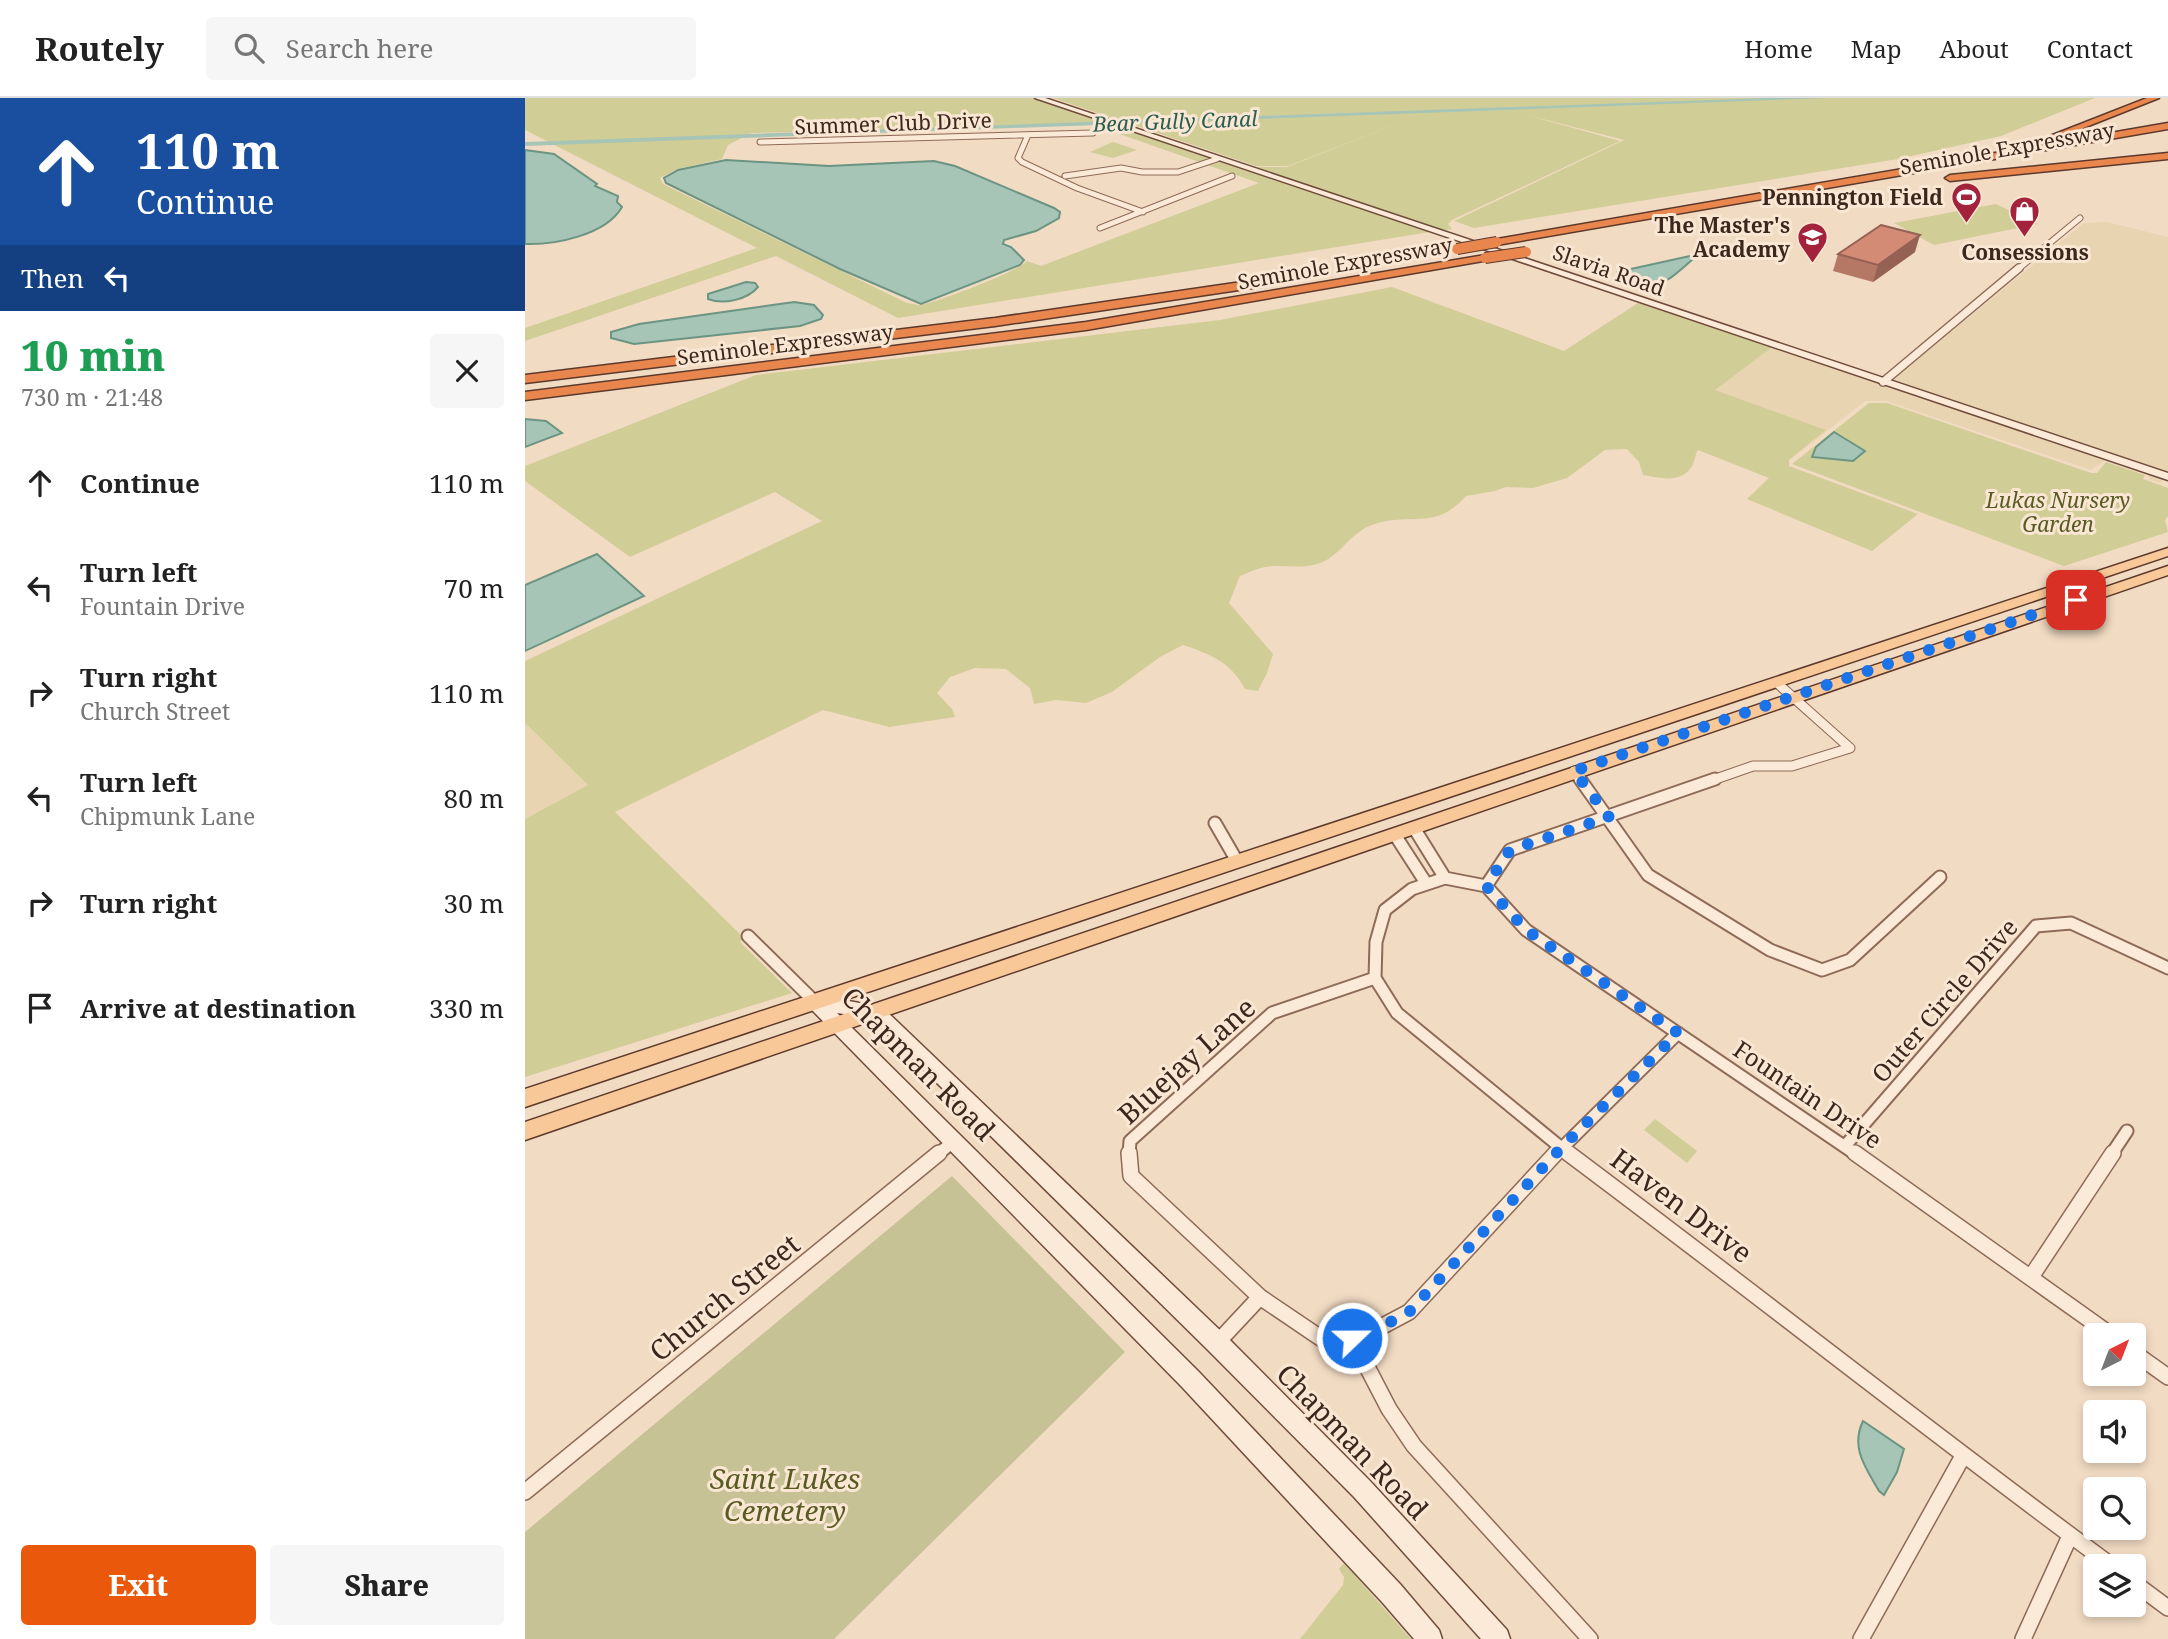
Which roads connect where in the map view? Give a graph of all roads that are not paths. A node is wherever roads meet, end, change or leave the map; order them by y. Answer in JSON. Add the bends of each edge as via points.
{"nodes":[{"id":1,"x":1038,"y":98,"type":"edge"},
{"id":2,"x":2155,"y":98,"type":"edge"},
{"id":3,"x":2168,"y":126,"type":"edge"},
{"id":4,"x":1093,"y":133,"type":"dead end"},
{"id":5,"x":1028,"y":135,"type":"junction"},
{"id":6,"x":759,"y":142,"type":"dead end"},
{"id":7,"x":2100,"y":151,"type":"dead end"},
{"id":8,"x":2168,"y":156,"type":"edge"},
{"id":9,"x":1217,"y":159,"type":"junction"},
{"id":10,"x":1980,"y":159,"type":"junction"},
{"id":11,"x":1232,"y":176,"type":"dead end"},
{"id":12,"x":1058,"y":178,"type":"junction"},
{"id":13,"x":1950,"y":178,"type":"junction"},
{"id":14,"x":1936,"y":181,"type":"dead end"},
{"id":15,"x":1143,"y":212,"type":"junction"},
{"id":16,"x":2080,"y":218,"type":"dead end"},
{"id":17,"x":1100,"y":228,"type":"dead end"},
{"id":18,"x":1539,"y":249,"type":"dead end"},
{"id":19,"x":525,"y":379,"type":"edge"},
{"id":20,"x":1883,"y":382,"type":"junction"},
{"id":21,"x":525,"y":396,"type":"edge"},
{"id":22,"x":2168,"y":477,"type":"edge"},
{"id":23,"x":2168,"y":552,"type":"edge"},
{"id":24,"x":2168,"y":570,"type":"edge"},
{"id":25,"x":1776,"y":682,"type":"junction"},
{"id":26,"x":1791,"y":696,"type":"junction"},
{"id":27,"x":1574,"y":771,"type":"junction"},
{"id":28,"x":1609,"y":817,"type":"junction"},
{"id":29,"x":1215,"y":823,"type":"dead end"},
{"id":30,"x":1414,"y":828,"type":"junction"},
{"id":31,"x":1395,"y":835,"type":"junction"},
{"id":32,"x":1237,"y":861,"type":"junction"},
{"id":33,"x":1940,"y":877,"type":"dead end"},
{"id":34,"x":1445,"y":878,"type":"junction"},
{"id":35,"x":1426,"y":883,"type":"junction"},
{"id":36,"x":1486,"y":886,"type":"junction"},
{"id":37,"x":748,"y":936,"type":"dead end"},
{"id":38,"x":2168,"y":968,"type":"edge"},
{"id":39,"x":1375,"y":978,"type":"junction"},
{"id":40,"x":815,"y":1002,"type":"junction"},
{"id":41,"x":876,"y":1012,"type":"junction"},
{"id":42,"x":839,"y":1025,"type":"junction"},
{"id":43,"x":1678,"y":1033,"type":"junction"},
{"id":44,"x":525,"y":1098,"type":"edge"},
{"id":45,"x":525,"y":1131,"type":"edge"},
{"id":46,"x":2127,"y":1131,"type":"dead end"},
{"id":47,"x":955,"y":1140,"type":"junction"},
{"id":48,"x":1845,"y":1146,"type":"junction"},
{"id":49,"x":1561,"y":1148,"type":"junction"},
{"id":50,"x":2031,"y":1277,"type":"junction"},
{"id":51,"x":1260,"y":1297,"type":"junction"},
{"id":52,"x":2094,"y":1323,"type":"edge"},
{"id":53,"x":1352,"y":1338,"type":"junction"},
{"id":54,"x":1216,"y":1343,"type":"junction"},
{"id":55,"x":2146,"y":1361,"type":"edge"},
{"id":56,"x":2168,"y":1377,"type":"edge"},
{"id":57,"x":1963,"y":1457,"type":"junction"},
{"id":58,"x":525,"y":1492,"type":"edge"},
{"id":59,"x":2070,"y":1536,"type":"junction"},
{"id":60,"x":2095,"y":1554,"type":"edge"},
{"id":61,"x":2146,"y":1592,"type":"edge"},
{"id":62,"x":2168,"y":1608,"type":"edge"},
{"id":63,"x":1430,"y":1639,"type":"edge"},
{"id":64,"x":1498,"y":1639,"type":"edge"},
{"id":65,"x":1590,"y":1639,"type":"edge"},
{"id":66,"x":1861,"y":1639,"type":"edge"},
{"id":67,"x":2023,"y":1639,"type":"edge"}],
"edges":[{"from":1,"to":9,"type":"street","name":"Slavia Road"},
{"from":2,"to":10,"type":"highway","via":[[2043,141]]},
{"from":3,"to":10,"type":"highway","name":"Seminole Expressway"},
{"from":4,"to":5,"type":"street","name":"Summer Club Drive"},
{"from":5,"to":6,"type":"street","name":"Summer Club Drive"},
{"from":5,"to":12,"type":"street","name":"Summer Club Drive","via":[[1018,158]]},
{"from":7,"to":13,"type":"highway","name":"Seminole Expressway"},
{"from":8,"to":13,"type":"highway"},
{"from":9,"to":12,"type":"street","via":[[1185,171],[1110,169]]},
{"from":9,"to":20,"type":"street","name":"Slavia Road"},
{"from":10,"to":19,"type":"highway","name":"Seminole Expressway","bridge":true,"via":[[1099,308]]},
{"from":11,"to":15,"type":"street"},
{"from":12,"to":15,"type":"street","name":"Summer Club Drive"},
{"from":13,"to":14,"type":"highway","name":"Seminole Expressway"},
{"from":15,"to":17,"type":"street"},
{"from":16,"to":20,"type":"street"},
{"from":18,"to":21,"type":"highway","name":"Seminole Expressway","bridge":true,"via":[[1086,326]]},
{"from":20,"to":22,"type":"street","name":"Slavia Road"},
{"from":23,"to":25,"type":"main road"},
{"from":24,"to":26,"type":"main road"},
{"from":25,"to":26,"type":"street"},
{"from":25,"to":32,"type":"main road"},
{"from":26,"to":27,"type":"main road"},
{"from":26,"to":28,"type":"street","via":[[1850,748],[1791,766],[1753,766]]},
{"from":27,"to":28,"type":"street"},
{"from":27,"to":30,"type":"main road"},
{"from":28,"to":33,"type":"street","via":[[1648,875],[1770,950],[1822,970],[1850,960]]},
{"from":28,"to":36,"type":"street","via":[[1510,850]]},
{"from":29,"to":32,"type":"street"},
{"from":30,"to":31,"type":"main road"},
{"from":30,"to":34,"type":"street"},
{"from":31,"to":35,"type":"street"},
{"from":31,"to":41,"type":"main road"},
{"from":32,"to":40,"type":"main road"},
{"from":34,"to":35,"type":"street"},
{"from":34,"to":36,"type":"street"},
{"from":35,"to":39,"type":"street","via":[[1385,910],[1376,942]]},
{"from":36,"to":43,"type":"street","name":"Fountain Drive","via":[[1526,930]]},
{"from":37,"to":40,"type":"street"},
{"from":38,"to":48,"type":"street","name":"Outer Circle Drive","via":[[2071,923],[2036,926]]},
{"from":39,"to":49,"type":"street","name":"Haven Drive","via":[[1397,1013]]},
{"from":39,"to":51,"type":"street","name":"Bluejay Lane","via":[[1272,1013],[1129,1141],[1131,1176]]},
{"from":40,"to":41,"type":"street","name":"Chapman Road"},
{"from":40,"to":42,"type":"street","name":"Chapman Road"},
{"from":40,"to":44,"type":"main road"},
{"from":41,"to":42,"type":"main road"},
{"from":41,"to":54,"type":"street","name":"Chapman Road"},
{"from":42,"to":45,"type":"main road"},
{"from":42,"to":47,"type":"street","name":"Chapman Road"},
{"from":43,"to":48,"type":"street","name":"Fountain Drive"},
{"from":43,"to":49,"type":"street"},
{"from":46,"to":50,"type":"street"},
{"from":47,"to":58,"type":"street","name":"Church Street"},
{"from":47,"to":63,"type":"street","name":"Chapman Road","via":[[1190,1379]]},
{"from":48,"to":50,"type":"street","name":"Fountain Drive"},
{"from":49,"to":53,"type":"street","via":[[1409,1312]]},
{"from":49,"to":57,"type":"street","name":"Haven Drive"},
{"from":50,"to":52,"type":"street","name":"Fountain Drive"},
{"from":51,"to":53,"type":"street","via":[[1322,1339]]},
{"from":51,"to":54,"type":"street"},
{"from":53,"to":65,"type":"street","via":[[1414,1446]]},
{"from":54,"to":64,"type":"street","name":"Chapman Road","via":[[1362,1489]]},
{"from":55,"to":56,"type":"street"},
{"from":57,"to":59,"type":"street","name":"Haven Drive"},
{"from":57,"to":66,"type":"street"},
{"from":59,"to":60,"type":"street","name":"Haven Drive"},
{"from":59,"to":67,"type":"street"},
{"from":61,"to":62,"type":"street"}]}
